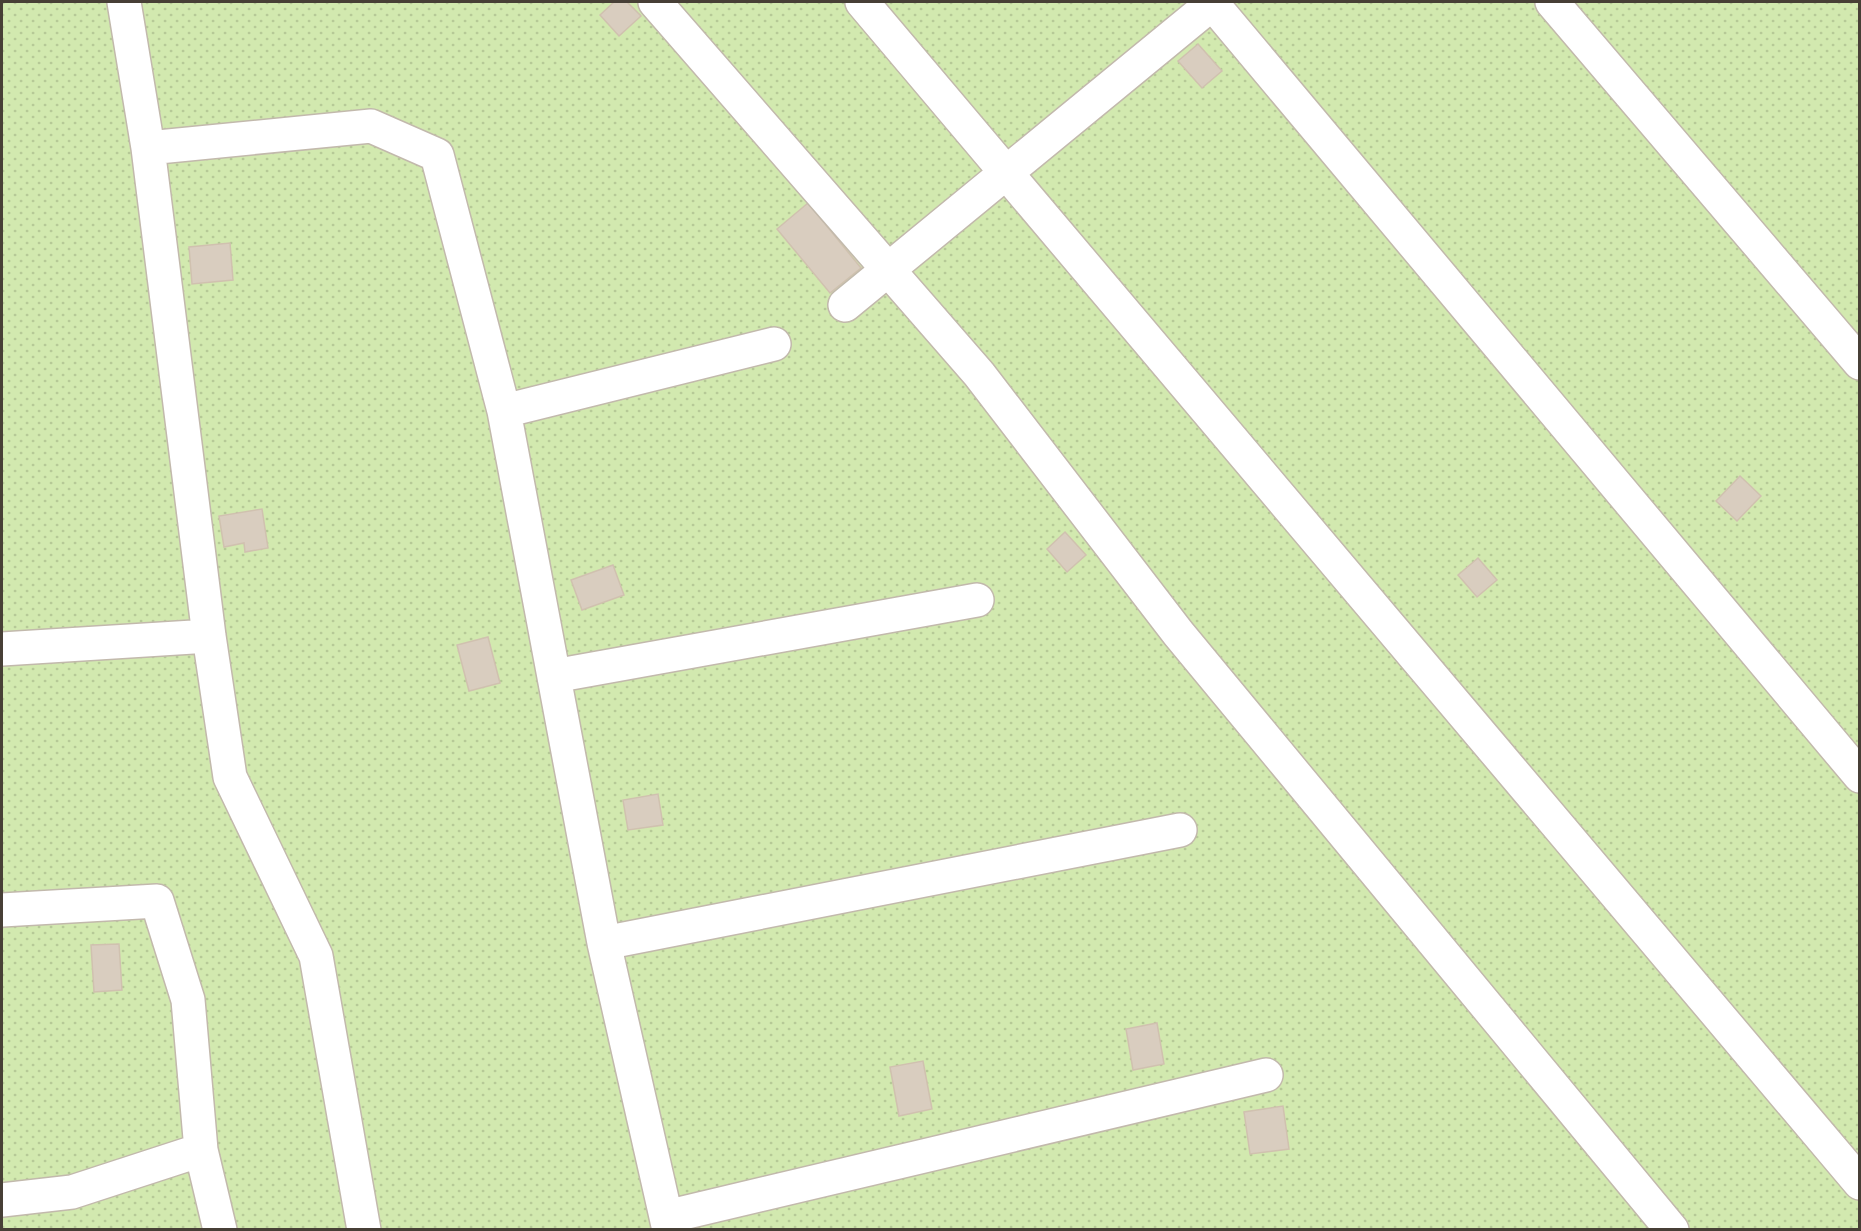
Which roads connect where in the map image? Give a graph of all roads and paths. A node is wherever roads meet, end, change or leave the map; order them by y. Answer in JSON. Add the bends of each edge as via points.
{"nodes":[{"id":1,"x":124,"y":2,"type":"edge"},
{"id":2,"x":656,"y":2,"type":"edge"},
{"id":3,"x":862,"y":2,"type":"edge"},
{"id":4,"x":1212,"y":2,"type":"edge"},
{"id":5,"x":1552,"y":2,"type":"edge"},
{"id":6,"x":148,"y":148,"type":"junction"},
{"id":7,"x":1005,"y":173,"type":"junction"},
{"id":8,"x":888,"y":269,"type":"junction"},
{"id":9,"x":845,"y":305,"type":"dead end"},
{"id":10,"x":774,"y":344,"type":"dead end"},
{"id":11,"x":1860,"y":363,"type":"edge"},
{"id":12,"x":504,"y":411,"type":"junction"},
{"id":13,"x":977,"y":600,"type":"dead end"},
{"id":14,"x":209,"y":636,"type":"junction"},
{"id":15,"x":2,"y":649,"type":"edge"},
{"id":16,"x":554,"y":675,"type":"junction"},
{"id":17,"x":1860,"y":776,"type":"edge"},
{"id":18,"x":1180,"y":830,"type":"dead end"},
{"id":19,"x":2,"y":910,"type":"edge"},
{"id":20,"x":604,"y":943,"type":"junction"},
{"id":21,"x":1266,"y":1075,"type":"dead end"},
{"id":22,"x":201,"y":1150,"type":"junction"},
{"id":23,"x":1860,"y":1183,"type":"edge"},
{"id":24,"x":2,"y":1200,"type":"edge"},
{"id":25,"x":668,"y":1223,"type":"edge"},
{"id":26,"x":220,"y":1230,"type":"edge"},
{"id":27,"x":364,"y":1230,"type":"edge"},
{"id":28,"x":1672,"y":1230,"type":"edge"}],
"edges":[{"from":1,"to":6,"type":"lane"},
{"from":2,"to":8,"type":"lane"},
{"from":3,"to":7,"type":"lane"},
{"from":4,"to":7,"type":"lane"},
{"from":4,"to":17,"type":"lane"},
{"from":5,"to":11,"type":"lane"},
{"from":6,"to":12,"type":"lane","via":[[371,126],[437,155]]},
{"from":6,"to":14,"type":"lane"},
{"from":7,"to":8,"type":"lane"},
{"from":7,"to":23,"type":"lane"},
{"from":8,"to":9,"type":"lane"},
{"from":8,"to":28,"type":"lane","via":[[979,374],[1179,633]]},
{"from":10,"to":12,"type":"lane"},
{"from":12,"to":16,"type":"lane"},
{"from":13,"to":16,"type":"lane"},
{"from":14,"to":15,"type":"lane"},
{"from":14,"to":27,"type":"lane","via":[[230,777],[316,956]]},
{"from":16,"to":20,"type":"lane"},
{"from":18,"to":20,"type":"lane"},
{"from":19,"to":22,"type":"lane","via":[[156,901],[188,1000]]},
{"from":20,"to":25,"type":"lane"},
{"from":21,"to":25,"type":"lane"},
{"from":22,"to":24,"type":"lane","via":[[72,1192]]},
{"from":22,"to":26,"type":"lane"}]}
